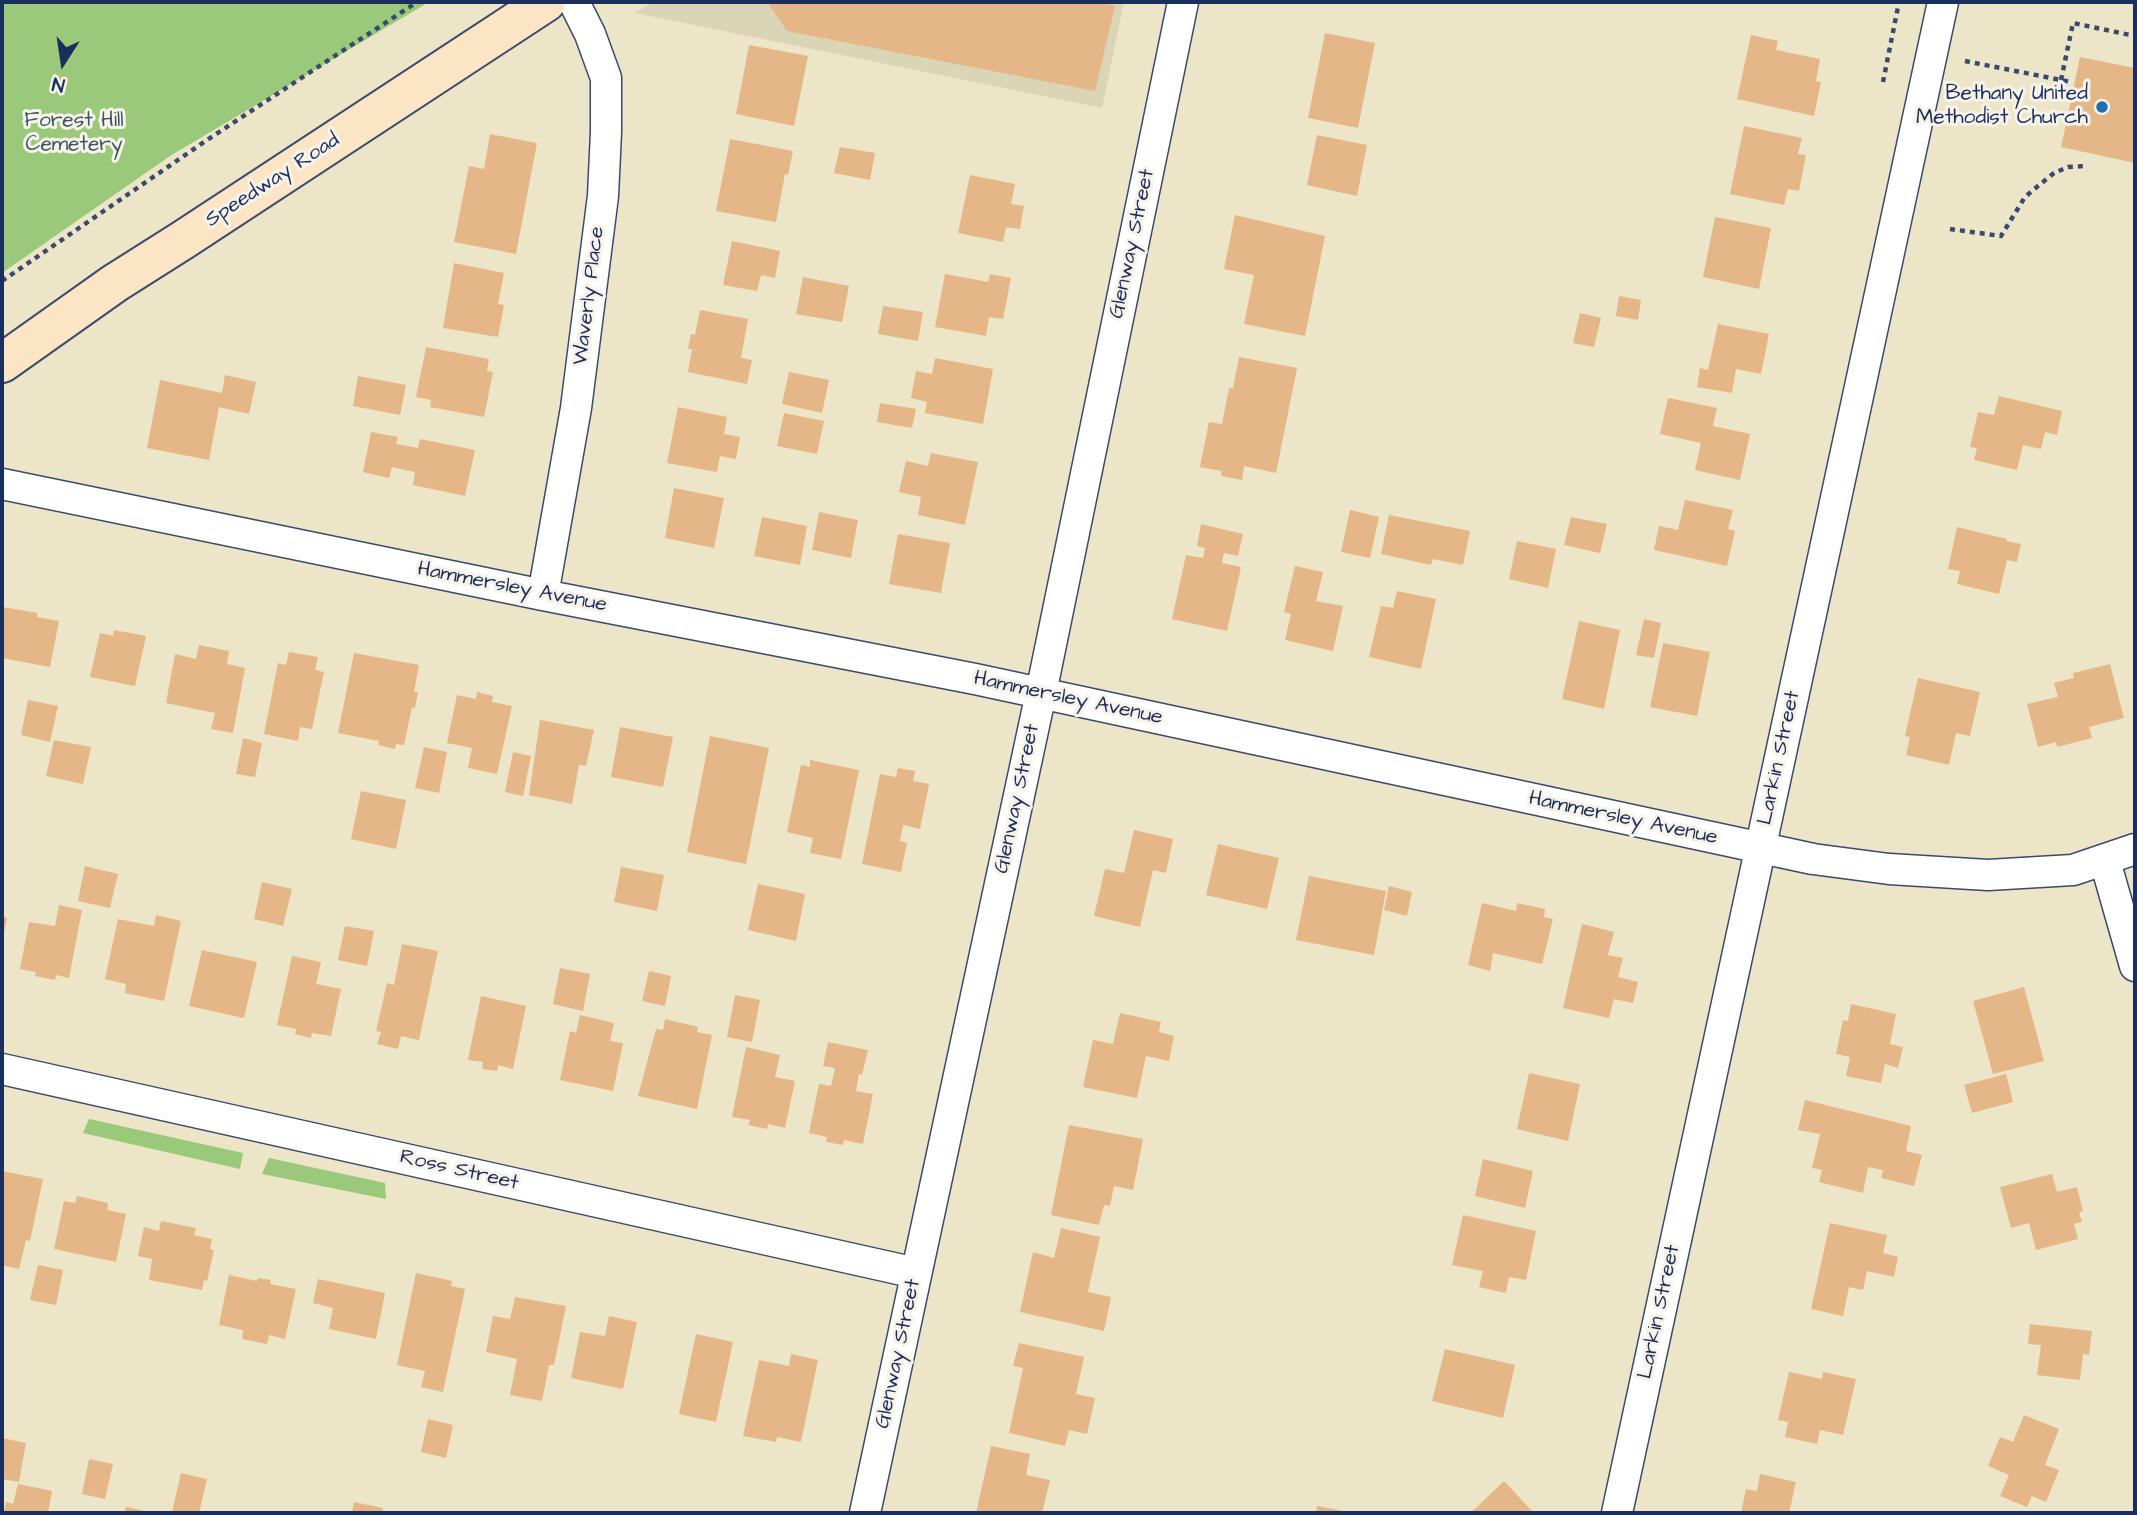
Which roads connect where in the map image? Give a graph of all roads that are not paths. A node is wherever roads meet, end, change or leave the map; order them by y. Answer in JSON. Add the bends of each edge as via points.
{"nodes":[{"id":1,"x":546,"y":2,"type":"edge"},
{"id":2,"x":574,"y":2,"type":"edge"},
{"id":3,"x":1183,"y":2,"type":"edge"},
{"id":4,"x":1943,"y":2,"type":"edge"},
{"id":5,"x":2,"y":363,"type":"edge"},
{"id":6,"x":2,"y":484,"type":"edge"},
{"id":7,"x":543,"y":595,"type":"junction"},
{"id":8,"x":1041,"y":693,"type":"junction"},
{"id":9,"x":1760,"y":848,"type":"junction"},
{"id":10,"x":2135,"y":849,"type":"edge"},
{"id":11,"x":2105,"y":861,"type":"junction"},
{"id":12,"x":2135,"y":966,"type":"edge"},
{"id":13,"x":2,"y":1069,"type":"edge"},
{"id":14,"x":916,"y":1273,"type":"junction"},
{"id":15,"x":865,"y":1513,"type":"edge"},
{"id":16,"x":1617,"y":1513,"type":"edge"}],
"edges":[{"from":1,"to":5,"type":"main road","name":"Speedway Road","via":[[115,283]]},
{"from":2,"to":7,"type":"street","name":"Waverly Place","via":[[606,78],[603,196],[576,408]]},
{"from":3,"to":8,"type":"street","name":"Glenway Street"},
{"from":4,"to":9,"type":"street","name":"Larkin Street"},
{"from":6,"to":7,"type":"street","name":"Hammersley Avenue"},
{"from":7,"to":8,"type":"street","name":"Hammersley Avenue"},
{"from":8,"to":9,"type":"street","name":"Hammersley Avenue"},
{"from":8,"to":14,"type":"street","name":"Glenway Street"},
{"from":9,"to":11,"type":"street","name":"Hammersley Avenue","via":[[1889,869],[1988,875],[2073,870]]},
{"from":9,"to":16,"type":"street","name":"Larkin Street"},
{"from":10,"to":11,"type":"street","name":"Hammersley Avenue"},
{"from":11,"to":12,"type":"street"},
{"from":13,"to":14,"type":"street","name":"Ross Street"},
{"from":14,"to":15,"type":"street","name":"Glenway Street"}]}
